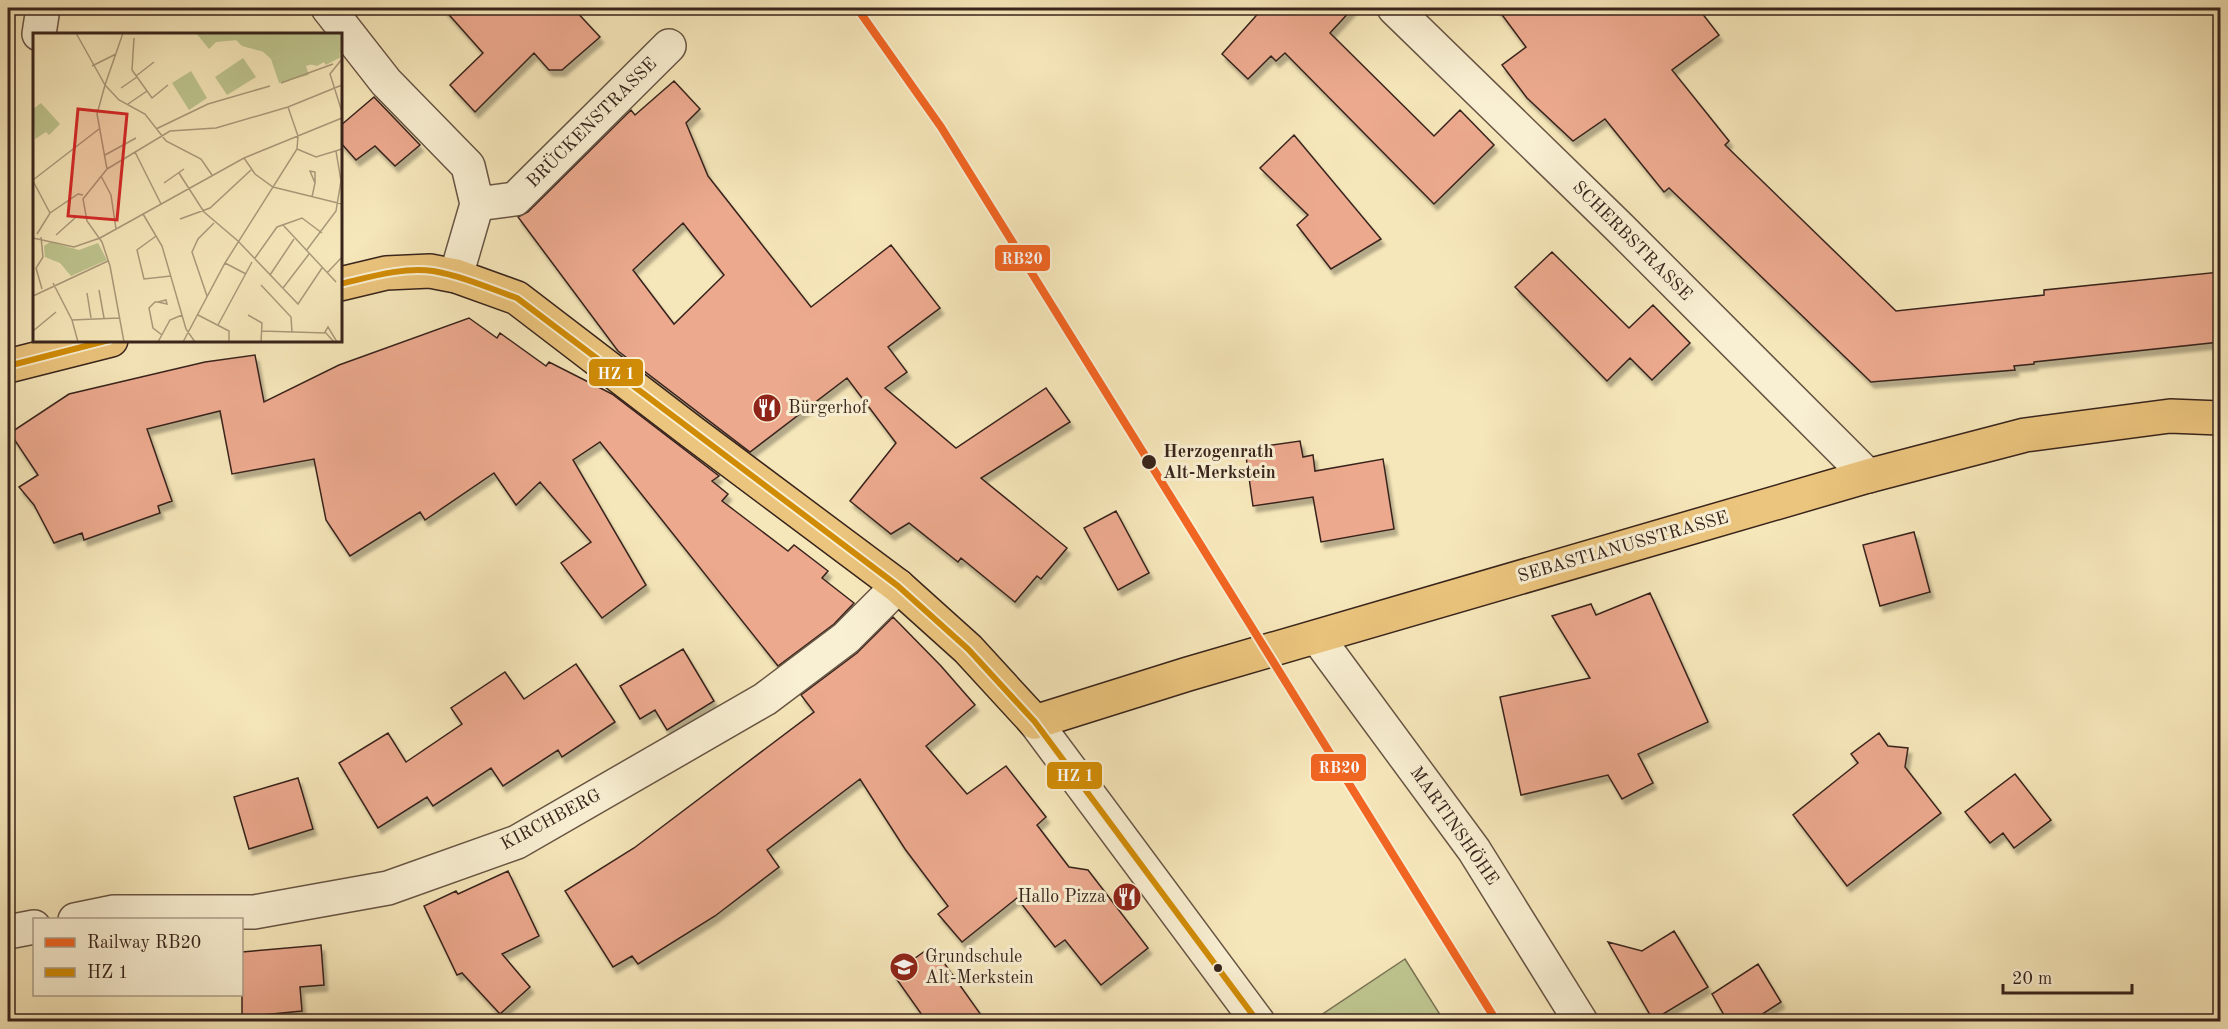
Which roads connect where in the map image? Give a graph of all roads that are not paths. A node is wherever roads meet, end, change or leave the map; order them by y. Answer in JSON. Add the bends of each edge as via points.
{"nodes":[{"id":1,"x":43,"y":8,"type":"edge"},
{"id":2,"x":328,"y":8,"type":"edge"},
{"id":3,"x":1394,"y":8,"type":"edge"},
{"id":4,"x":39,"y":33,"type":"edge"},
{"id":5,"x":669,"y":46,"type":"dead end"},
{"id":6,"x":477,"y":204,"type":"junction"},
{"id":7,"x":456,"y":276,"type":"junction"},
{"id":8,"x":342,"y":284,"type":"edge"},
{"id":9,"x":103,"y":342,"type":"edge"},
{"id":10,"x":8,"y":366,"type":"edge"},
{"id":11,"x":2220,"y":418,"type":"edge"},
{"id":12,"x":1868,"y":476,"type":"junction"},
{"id":13,"x":898,"y":586,"type":"junction"},
{"id":14,"x":1317,"y":637,"type":"junction"},
{"id":15,"x":1035,"y":722,"type":"junction"},
{"id":16,"x":85,"y":918,"type":"edge"},
{"id":17,"x":33,"y":927,"type":"edge"},
{"id":18,"x":8,"y":932,"type":"edge"},
{"id":19,"x":1258,"y":1022,"type":"edge"},
{"id":20,"x":1581,"y":1022,"type":"edge"}],
"edges":[{"from":1,"to":4,"type":"street"},
{"from":2,"to":6,"type":"street","via":[[386,82],[468,166]]},
{"from":3,"to":12,"type":"street","name":"SCHERBSTRASSE"},
{"from":5,"to":6,"type":"street","name":"BRÜCKENSTRASSE","via":[[515,199]]},
{"from":6,"to":7,"type":"street"},
{"from":7,"to":8,"type":"main road","via":[[430,271],[386,273]]},
{"from":7,"to":13,"type":"main road","via":[[517,297]]},
{"from":9,"to":10,"type":"main road"},
{"from":11,"to":12,"type":"main road","name":"SEBASTIANUSSTRASSE","via":[[2170,416],[2025,435]]},
{"from":12,"to":14,"type":"main road","name":"SEBASTIANUSSTRASSE"},
{"from":13,"to":15,"type":"main road","via":[[968,650]]},
{"from":13,"to":16,"type":"street","name":"KIRCHBERG","via":[[846,638],[765,699],[518,842],[388,888],[254,912],[114,912]]},
{"from":14,"to":15,"type":"main road","name":"SEBASTIANUSSTRASSE"},
{"from":14,"to":20,"type":"street","name":"MARTINSHÖHE","via":[[1474,850]]},
{"from":15,"to":19,"type":"street"},
{"from":17,"to":18,"type":"street"}]}
